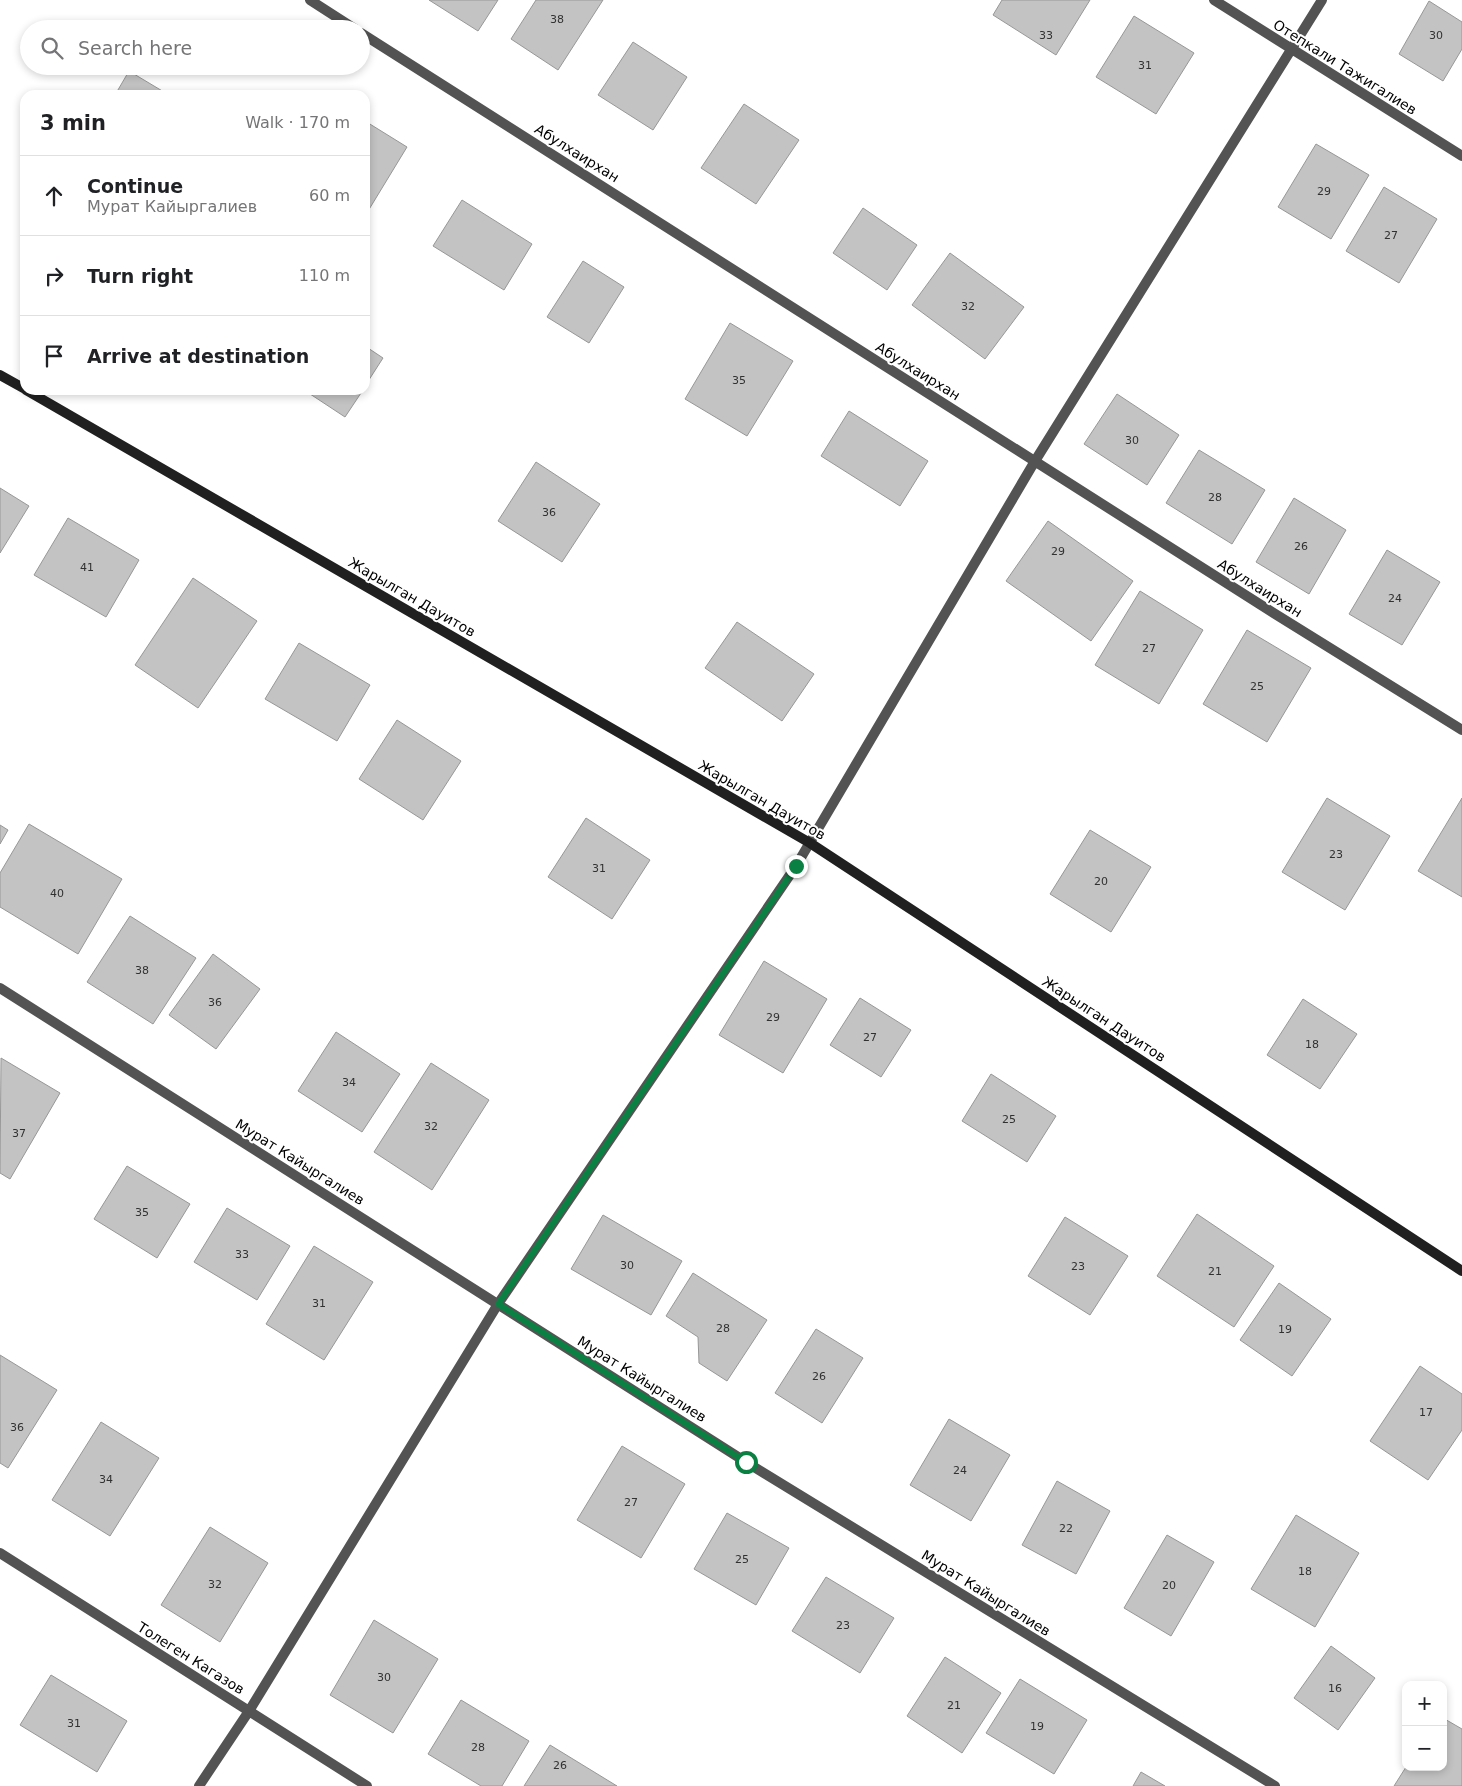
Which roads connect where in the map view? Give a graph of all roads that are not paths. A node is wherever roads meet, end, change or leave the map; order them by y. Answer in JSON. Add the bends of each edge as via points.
{"nodes":[{"id":1,"x":310,"y":0,"type":"edge"},
{"id":2,"x":1214,"y":0,"type":"edge"},
{"id":3,"x":1322,"y":0,"type":"edge"},
{"id":4,"x":341,"y":20,"type":"edge"},
{"id":5,"x":370,"y":39,"type":"edge"},
{"id":6,"x":1291,"y":50,"type":"junction"},
{"id":7,"x":1462,"y":156,"type":"edge"},
{"id":8,"x":0,"y":375,"type":"edge"},
{"id":9,"x":20,"y":387,"type":"edge"},
{"id":10,"x":35,"y":395,"type":"edge"},
{"id":11,"x":1035,"y":461,"type":"junction"},
{"id":12,"x":1462,"y":730,"type":"edge"},
{"id":13,"x":810,"y":843,"type":"junction"},
{"id":14,"x":0,"y":988,"type":"edge"},
{"id":15,"x":1462,"y":1271,"type":"edge"},
{"id":16,"x":498,"y":1304,"type":"junction"},
{"id":17,"x":0,"y":1553,"type":"edge"},
{"id":18,"x":249,"y":1711,"type":"junction"},
{"id":19,"x":199,"y":1786,"type":"edge"},
{"id":20,"x":367,"y":1786,"type":"edge"},
{"id":21,"x":1275,"y":1786,"type":"edge"}],
"edges":[{"from":1,"to":4,"type":"street"},
{"from":2,"to":6,"type":"street","name":"Отепкали Тажигалиев"},
{"from":3,"to":6,"type":"street"},
{"from":5,"to":11,"type":"street","name":"Абулхаирхан"},
{"from":6,"to":7,"type":"street","name":"Отепкали Тажигалиев"},
{"from":6,"to":11,"type":"street"},
{"from":8,"to":9,"type":"street","name":"Жарылган Дауитов"},
{"from":10,"to":13,"type":"street","name":"Жарылган Дауитов"},
{"from":11,"to":12,"type":"street","name":"Абулхаирхан"},
{"from":11,"to":13,"type":"street"},
{"from":13,"to":15,"type":"street","name":"Жарылган Дауитов"},
{"from":13,"to":16,"type":"street"},
{"from":14,"to":16,"type":"street","name":"Мурат Кайыргалиев"},
{"from":16,"to":18,"type":"street"},
{"from":16,"to":21,"type":"street","name":"Мурат Кайыргалиев","via":[[746,1462]]},
{"from":17,"to":18,"type":"street","name":"Толеген Кагазов"},
{"from":18,"to":19,"type":"street"},
{"from":18,"to":20,"type":"street","name":"Толеген Кагазов"}]}
